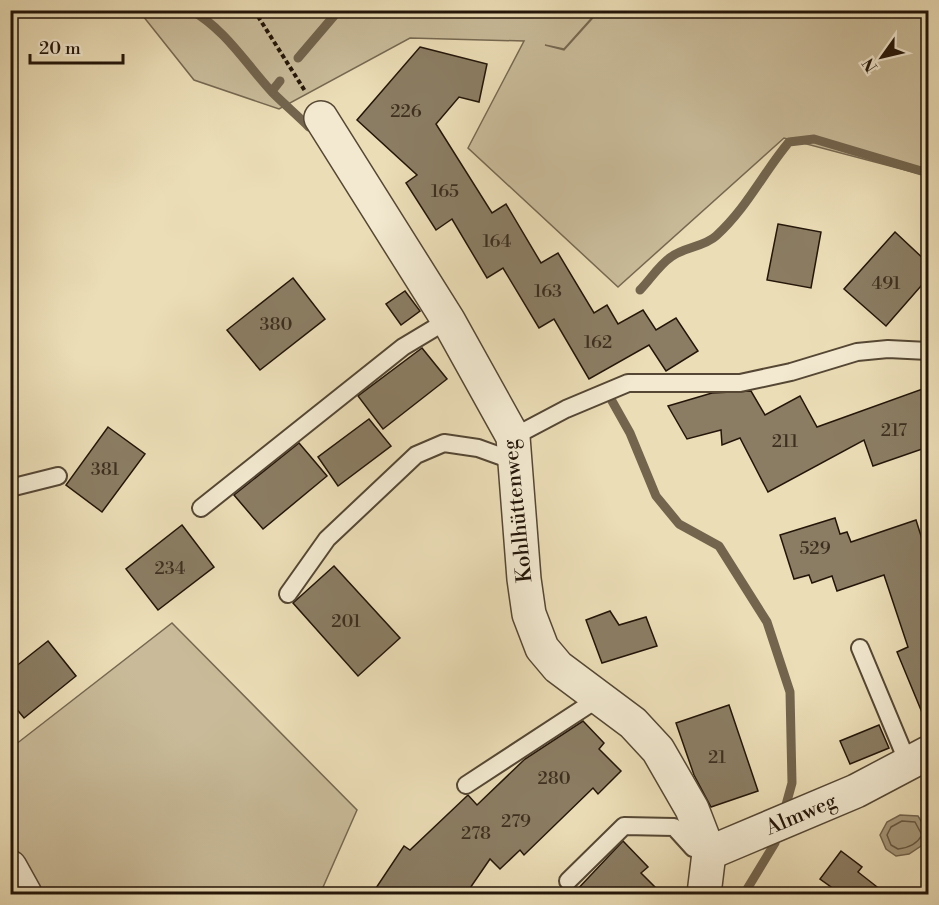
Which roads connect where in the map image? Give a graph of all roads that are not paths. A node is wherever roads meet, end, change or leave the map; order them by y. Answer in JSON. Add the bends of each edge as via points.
{"nodes":[{"id":1,"x":321,"y":118,"type":"road end"},
{"id":2,"x":448,"y":320,"type":"junction"},
{"id":3,"x":928,"y":351,"type":"edge"},
{"id":4,"x":514,"y":449,"type":"junction"},
{"id":5,"x":58,"y":476,"type":"dead end"},
{"id":6,"x":10,"y":488,"type":"edge"},
{"id":7,"x":201,"y":508,"type":"dead end"},
{"id":8,"x":288,"y":594,"type":"dead end"},
{"id":9,"x":860,"y":648,"type":"dead end"},
{"id":10,"x":599,"y":698,"type":"junction"},
{"id":11,"x":918,"y":758,"type":"edge"},
{"id":12,"x":466,"y":785,"type":"dead end"},
{"id":13,"x":709,"y":853,"type":"junction"},
{"id":14,"x":10,"y":867,"type":"edge"},
{"id":15,"x":568,"y":881,"type":"dead end"},
{"id":16,"x":25,"y":894,"type":"edge"},
{"id":17,"x":704,"y":894,"type":"edge"}],
"edges":[{"from":1,"to":2,"type":"street","name":"Kohlhüttenweg"},
{"from":2,"to":4,"type":"street","name":"Kohlhüttenweg"},
{"from":2,"to":7,"type":"lane","via":[[403,347]]},
{"from":3,"to":4,"type":"lane","via":[[857,352],[740,383],[628,383],[566,409]]},
{"from":4,"to":8,"type":"lane","via":[[444,443],[416,455],[327,539]]},
{"from":4,"to":10,"type":"street","name":"Kohlhüttenweg","via":[[524,579],[534,631],[548,658]]},
{"from":5,"to":6,"type":"lane"},
{"from":9,"to":11,"type":"lane"},
{"from":10,"to":12,"type":"lane"},
{"from":10,"to":13,"type":"street","name":"Kohlhüttenweg","via":[[633,723],[658,750],[692,809]]},
{"from":11,"to":13,"type":"street","name":"Almweg","via":[[856,791]]},
{"from":13,"to":15,"type":"lane","via":[[693,848],[674,827],[624,826]]},
{"from":13,"to":17,"type":"street"},
{"from":14,"to":16,"type":"street"}]}
